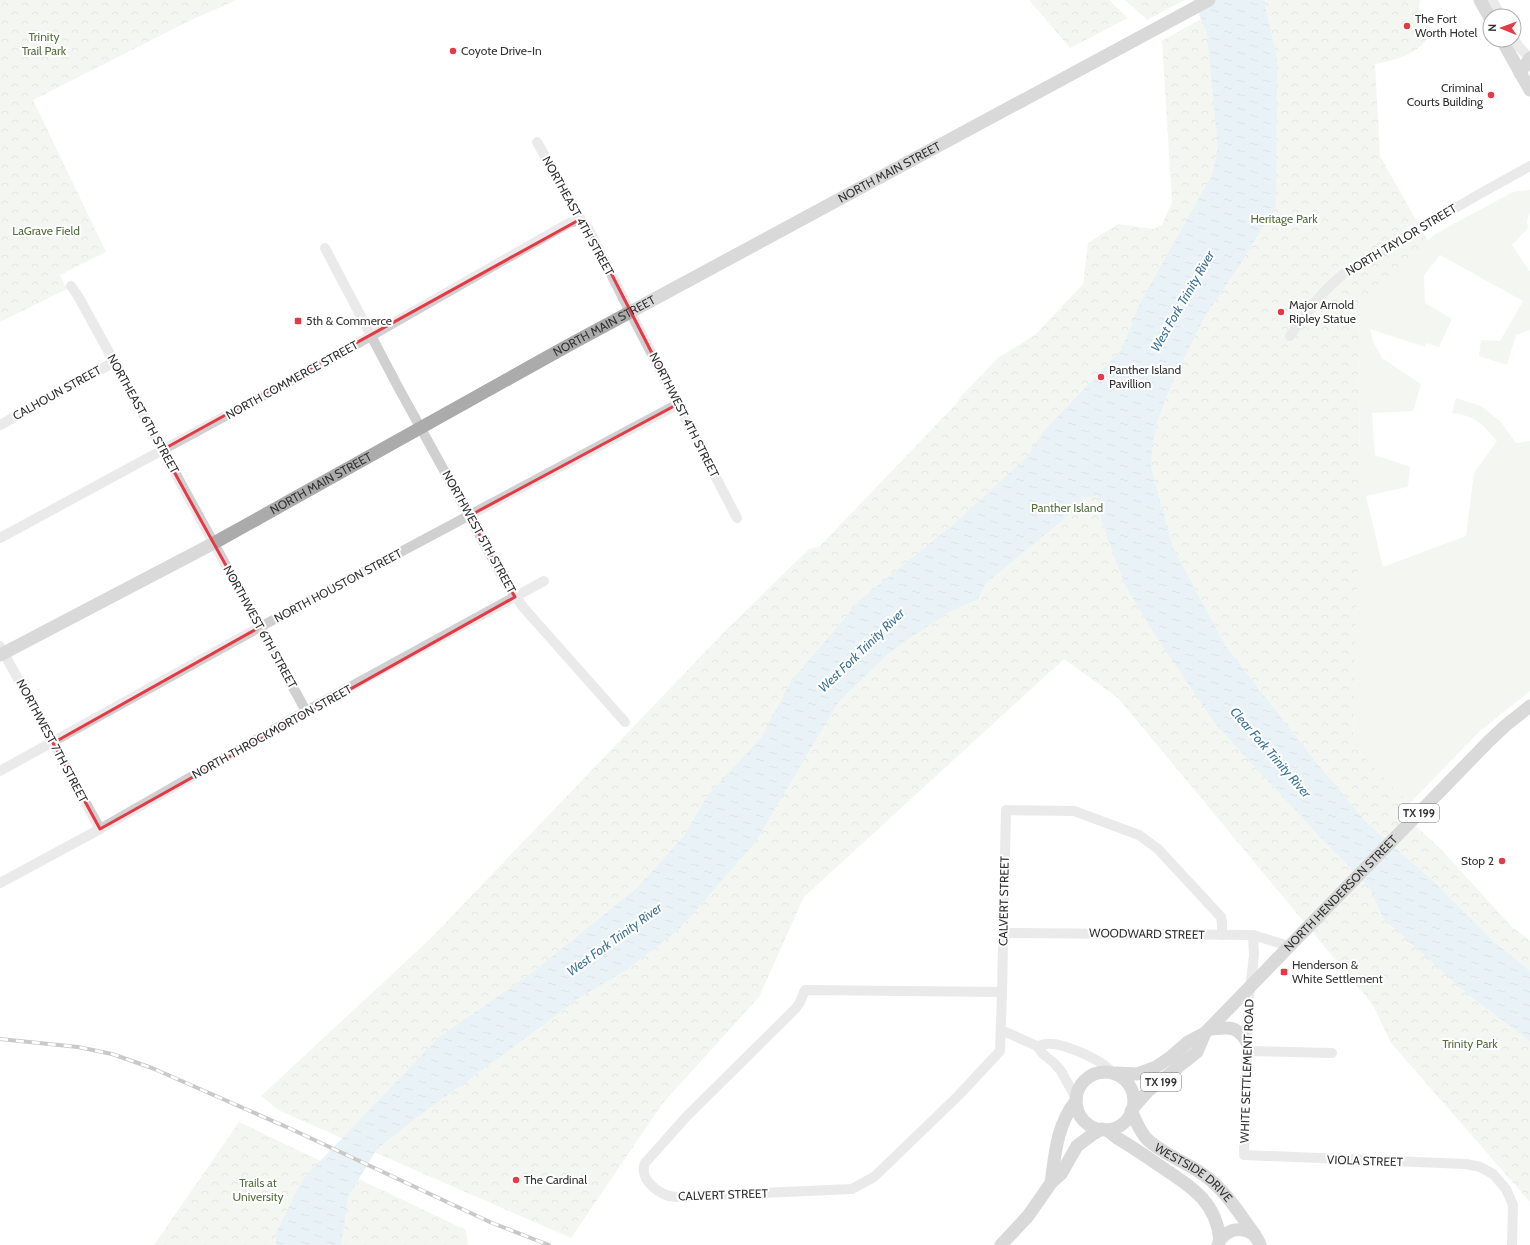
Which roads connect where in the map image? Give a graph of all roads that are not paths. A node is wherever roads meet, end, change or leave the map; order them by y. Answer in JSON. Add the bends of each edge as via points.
{"nodes":[{"id":1,"x":1209,"y":0,"type":"edge"},
{"id":2,"x":1506,"y":48,"type":"edge"},
{"id":3,"x":1520,"y":48,"type":"edge"},
{"id":4,"x":1530,"y":58,"type":"edge"},
{"id":5,"x":1520,"y":73,"type":"junction"},
{"id":6,"x":1530,"y":90,"type":"edge"},
{"id":7,"x":537,"y":142,"type":"dead end"},
{"id":8,"x":1530,"y":166,"type":"edge"},
{"id":9,"x":583,"y":223,"type":"junction"},
{"id":10,"x":325,"y":248,"type":"dead end"},
{"id":11,"x":70,"y":286,"type":"dead end"},
{"id":12,"x":630,"y":312,"type":"junction"},
{"id":13,"x":372,"y":336,"type":"junction"},
{"id":14,"x":1290,"y":336,"type":"dead end"},
{"id":15,"x":114,"y":362,"type":"junction"},
{"id":16,"x":678,"y":404,"type":"junction"},
{"id":17,"x":0,"y":425,"type":"edge"},
{"id":18,"x":420,"y":428,"type":"junction"},
{"id":19,"x":162,"y":450,"type":"junction"},
{"id":20,"x":470,"y":516,"type":"junction"},
{"id":21,"x":737,"y":518,"type":"dead end"},
{"id":22,"x":0,"y":538,"type":"edge"},
{"id":23,"x":214,"y":543,"type":"junction"},
{"id":24,"x":544,"y":581,"type":"dead end"},
{"id":25,"x":516,"y":597,"type":"junction"},
{"id":26,"x":260,"y":627,"type":"junction"},
{"id":27,"x":2,"y":651,"type":"edge"},
{"id":28,"x":1529,"y":707,"type":"edge"},
{"id":29,"x":306,"y":711,"type":"junction"},
{"id":30,"x":625,"y":722,"type":"dead end"},
{"id":31,"x":53,"y":743,"type":"junction"},
{"id":32,"x":0,"y":771,"type":"edge"},
{"id":33,"x":100,"y":829,"type":"junction"},
{"id":34,"x":0,"y":883,"type":"edge"},
{"id":35,"x":1004,"y":933,"type":"junction"},
{"id":36,"x":1222,"y":935,"type":"junction"},
{"id":37,"x":1253,"y":935,"type":"junction"},
{"id":38,"x":1289,"y":946,"type":"junction"},
{"id":39,"x":1251,"y":987,"type":"junction"},
{"id":40,"x":1002,"y":992,"type":"junction"},
{"id":41,"x":1001,"y":1030,"type":"junction"},
{"id":42,"x":1207,"y":1031,"type":"junction"},
{"id":43,"x":1037,"y":1046,"type":"junction"},
{"id":44,"x":1247,"y":1046,"type":"junction"},
{"id":45,"x":1332,"y":1053,"type":"dead end"},
{"id":46,"x":1114,"y":1073,"type":"junction"},
{"id":47,"x":1076,"y":1100,"type":"junction"},
{"id":48,"x":1132,"y":1109,"type":"junction"},
{"id":49,"x":1105,"y":1130,"type":"junction"},
{"id":50,"x":1244,"y":1155,"type":"joint"},
{"id":51,"x":1051,"y":1183,"type":"junction"},
{"id":52,"x":1260,"y":1242,"type":"edge"},
{"id":53,"x":1217,"y":1243,"type":"edge"},
{"id":54,"x":1001,"y":1245,"type":"edge"},
{"id":55,"x":1512,"y":1245,"type":"edge"}],
"edges":[{"from":1,"to":12,"type":"main road","name":"NORTH MAIN STREET"},
{"from":2,"to":5,"type":"main road"},
{"from":3,"to":4,"type":"street"},
{"from":4,"to":5,"type":"main road"},
{"from":5,"to":6,"type":"main road"},
{"from":7,"to":9,"type":"street","name":"NORTHEAST 4TH STREET"},
{"from":8,"to":14,"type":"street","name":"NORTH TAYLOR STREET","via":[[1350,269],[1314,301]]},
{"from":9,"to":12,"type":"street","name":"NORTHEAST 4TH STREET","via":[[588,228]]},
{"from":9,"to":13,"type":"street","name":"NORTH COMMERCE STREET","via":[[569,223]]},
{"from":10,"to":13,"type":"street","name":"NORTHWEST 5TH STREET"},
{"from":11,"to":15,"type":"street","name":"NORTHEAST 6TH STREET"},
{"from":12,"to":16,"type":"street","name":"NORTHWEST 4TH STREET"},
{"from":12,"to":18,"type":"main road","name":"NORTH MAIN STREET"},
{"from":13,"to":18,"type":"street","name":"NORTHWEST 5TH STREET"},
{"from":13,"to":19,"type":"street","name":"NORTH COMMERCE STREET"},
{"from":15,"to":17,"type":"street","name":"CALHOUN STREET"},
{"from":15,"to":19,"type":"street","name":"NORTHEAST 6TH STREET"},
{"from":16,"to":20,"type":"street","name":"NORTH HOUSTON STREET"},
{"from":16,"to":21,"type":"street","name":"NORTHWEST 4TH STREET"},
{"from":18,"to":20,"type":"street","name":"NORTHWEST 5TH STREET"},
{"from":18,"to":23,"type":"main road","name":"NORTH MAIN STREET"},
{"from":19,"to":22,"type":"street","name":"NORTH COMMERCE STREET"},
{"from":19,"to":23,"type":"street","name":"NORTHEAST 6TH STREET"},
{"from":20,"to":25,"type":"street","name":"NORTHWEST 5TH STREET","via":[[498,570]]},
{"from":20,"to":26,"type":"street","name":"NORTH HOUSTON STREET"},
{"from":23,"to":26,"type":"street","name":"NORTHWEST 6TH STREET"},
{"from":23,"to":27,"type":"main road","name":"NORTH MAIN STREET"},
{"from":24,"to":25,"type":"street","name":"NORTH THROCKMORTON STREET"},
{"from":25,"to":29,"type":"street","name":"NORTH THROCKMORTON STREET"},
{"from":25,"to":30,"type":"street","name":"NORTHWEST 5TH STREET"},
{"from":26,"to":29,"type":"street","name":"NORTHWEST 6TH STREET"},
{"from":26,"to":31,"type":"street","name":"NORTH HOUSTON STREET"},
{"from":27,"to":31,"type":"street","name":"NORTHWEST 7TH STREET"},
{"from":28,"to":38,"type":"main road","name":"NORTH HENDERSON STREET","number":"TX 199","via":[[1489,741]]},
{"from":29,"to":33,"type":"street","name":"NORTH THROCKMORTON STREET"},
{"from":31,"to":32,"type":"street","name":"NORTH HOUSTON STREET"},
{"from":31,"to":33,"type":"street","name":"NORTHWEST 7TH STREET"},
{"from":33,"to":34,"type":"street","name":"NORTH THROCKMORTON STREET"},
{"from":35,"to":36,"type":"street","name":"WOODWARD STREET"},
{"from":35,"to":36,"type":"street","name":"CALVERT STREET","via":[[1006,810],[1074,811],[1139,835],[1158,849],[1221,917]]},
{"from":35,"to":40,"type":"street","name":"CALVERT STREET"},
{"from":36,"to":37,"type":"street","name":"WOODWARD STREET"},
{"from":37,"to":38,"type":"street","name":"WOODWARD STREET"},
{"from":37,"to":39,"type":"street","name":"WHITE SETTLEMENT ROAD"},
{"from":38,"to":39,"type":"main road","name":"NORTH HENDERSON STREET","number":"TX 199"},
{"from":39,"to":42,"type":"main road","name":"NORTH HENDERSON STREET","number":"TX 199"},
{"from":39,"to":44,"type":"street","name":"WHITE SETTLEMENT ROAD"},
{"from":40,"to":41,"type":"street","name":"CALVERT STREET"},
{"from":40,"to":41,"type":"street","name":"CALVERT STREET","via":[[805,990],[796,1008],[686,1118],[645,1163],[645,1177],[661,1192],[670,1196],[852,1189],[874,1177],[998,1054],[1001,1047]]},
{"from":41,"to":43,"type":"street"},
{"from":42,"to":44,"type":"main road","via":[[1235,1029],[1242,1034]]},
{"from":42,"to":46,"type":"main road","name":"NORTH HENDERSON STREET","number":"TX 199","via":[[1156,1067],[1137,1074]]},
{"from":42,"to":48,"type":"main road","name":"NORTH HENDERSON STREET","number":"TX 199","via":[[1197,1052],[1148,1091]]},
{"from":43,"to":46,"type":"street","via":[[1047,1044],[1077,1051],[1090,1056]]},
{"from":43,"to":47,"type":"street","via":[[1061,1071]]},
{"from":44,"to":45,"type":"street"},
{"from":44,"to":50,"type":"street","name":"WHITE SETTLEMENT ROAD"},
{"from":46,"to":47,"type":"main road","via":[[1092,1074],[1078,1088]]},
{"from":46,"to":48,"type":"main road","via":[[1128,1083],[1132,1092]]},
{"from":47,"to":49,"type":"main road","via":[[1078,1113],[1082,1119],[1094,1128]]},
{"from":47,"to":51,"type":"main road","via":[[1060,1129]]},
{"from":48,"to":49,"type":"main road","via":[[1120,1125]]},
{"from":48,"to":52,"type":"main road","name":"WESTSIDE DRIVE","via":[[1150,1142],[1189,1164],[1224,1192]]},
{"from":49,"to":51,"type":"main road","via":[[1093,1134],[1077,1146],[1061,1174]]},
{"from":49,"to":53,"type":"main road","name":"WESTSIDE DRIVE","via":[[1197,1192],[1212,1210],[1217,1222]]},
{"from":50,"to":55,"type":"street","name":"VIOLA STREET","via":[[1466,1164],[1480,1167],[1493,1174],[1506,1189],[1513,1205]]},
{"from":51,"to":54,"type":"main road","via":[[1036,1205]]},
{"from":52,"to":53,"type":"main road","via":[[1243,1229],[1236,1229],[1229,1231]]}]}
